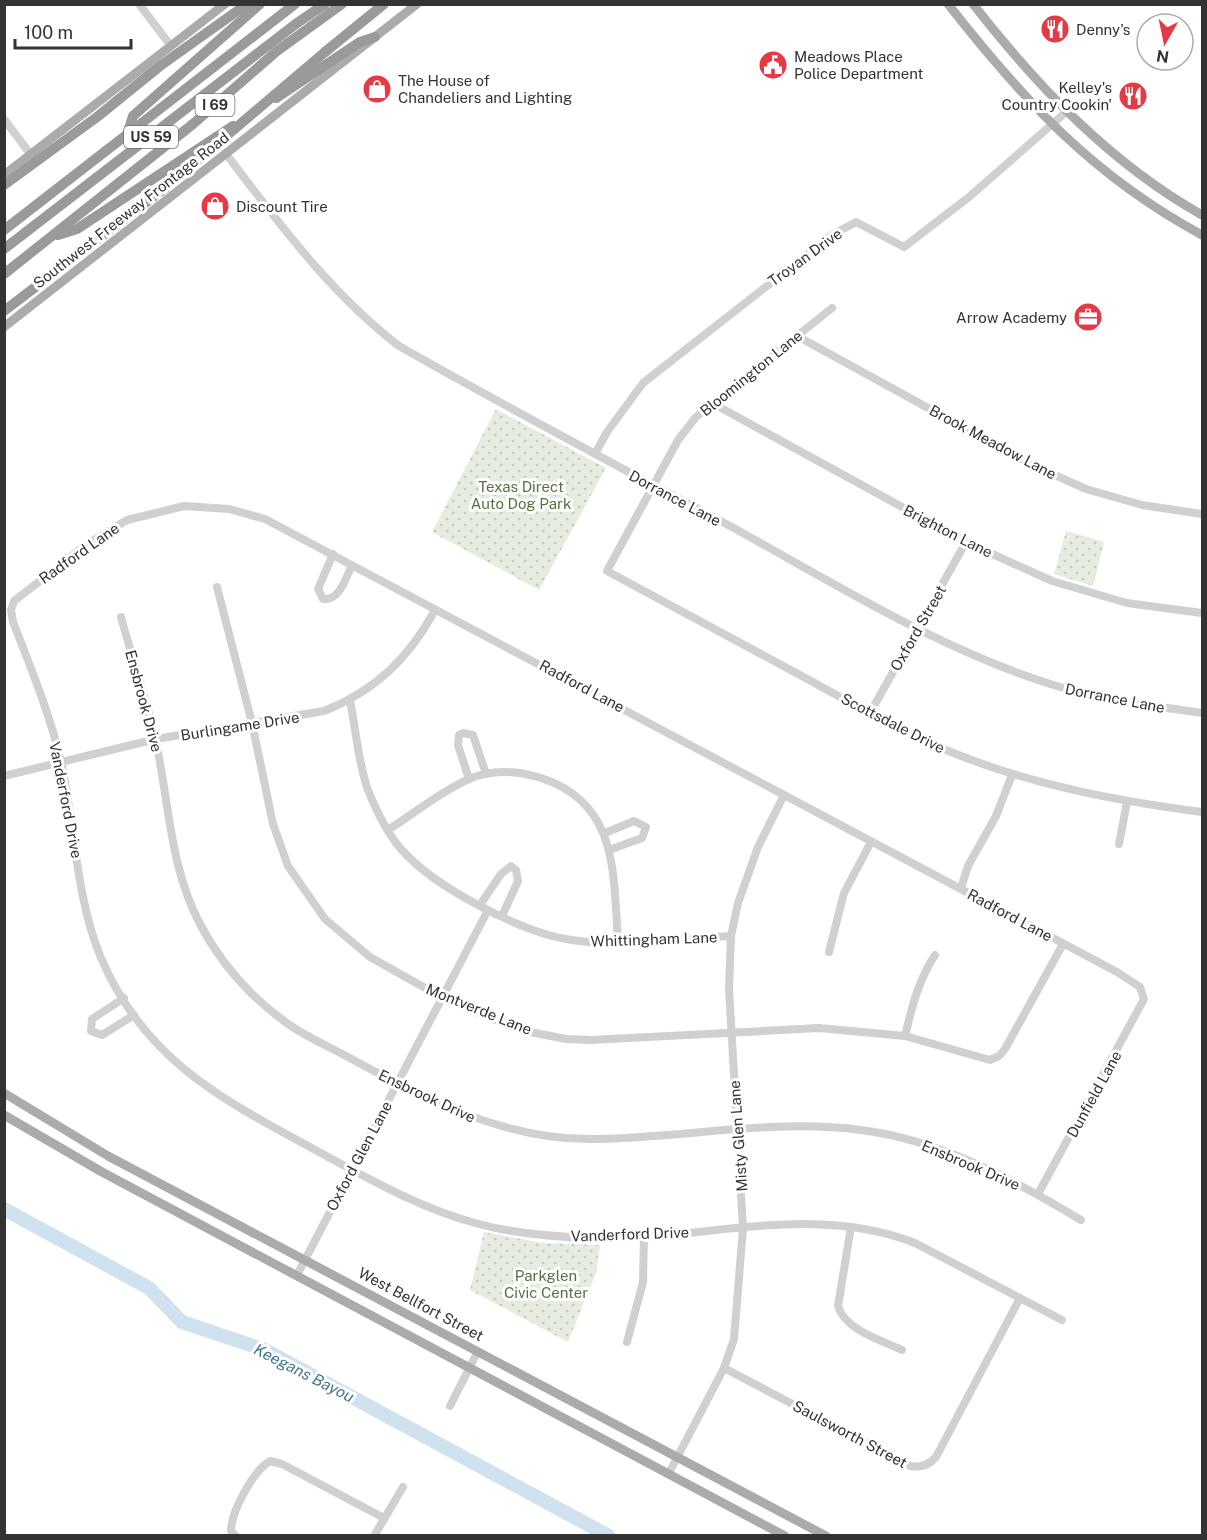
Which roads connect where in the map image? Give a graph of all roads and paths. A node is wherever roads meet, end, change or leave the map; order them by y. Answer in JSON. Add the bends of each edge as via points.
{"nodes":[{"id":1,"x":138,"y":4,"type":"edge"},
{"id":2,"x":225,"y":4,"type":"edge"},
{"id":3,"x":248,"y":4,"type":"edge"},
{"id":4,"x":260,"y":4,"type":"edge"},
{"id":5,"x":295,"y":4,"type":"edge"},
{"id":6,"x":317,"y":4,"type":"edge"},
{"id":7,"x":326,"y":4,"type":"edge"},
{"id":8,"x":342,"y":4,"type":"edge"},
{"id":9,"x":384,"y":4,"type":"edge"},
{"id":10,"x":417,"y":4,"type":"edge"},
{"id":11,"x":948,"y":4,"type":"edge"},
{"id":12,"x":973,"y":4,"type":"edge"},
{"id":13,"x":983,"y":17,"type":"junction"},
{"id":14,"x":297,"y":23,"type":"junction"},
{"id":15,"x":967,"y":29,"type":"junction"},
{"id":16,"x":375,"y":37,"type":"junction"},
{"id":17,"x":171,"y":46,"type":"junction"},
{"id":18,"x":1066,"y":112,"type":"junction"},
{"id":19,"x":4,"y":119,"type":"edge"},
{"id":20,"x":1052,"y":126,"type":"junction"},
{"id":21,"x":127,"y":135,"type":"junction"},
{"id":22,"x":31,"y":154,"type":"junction"},
{"id":23,"x":226,"y":154,"type":"junction"},
{"id":24,"x":4,"y":175,"type":"edge"},
{"id":25,"x":4,"y":185,"type":"edge"},
{"id":26,"x":1167,"y":193,"type":"junction"},
{"id":27,"x":1158,"y":208,"type":"junction"},
{"id":28,"x":1203,"y":215,"type":"edge"},
{"id":29,"x":4,"y":230,"type":"edge"},
{"id":30,"x":1203,"y":235,"type":"edge"},
{"id":31,"x":50,"y":237,"type":"junction"},
{"id":32,"x":4,"y":249,"type":"edge"},
{"id":33,"x":4,"y":273,"type":"edge"},
{"id":34,"x":832,"y":308,"type":"dead end"},
{"id":35,"x":4,"y":311,"type":"edge"},
{"id":36,"x":4,"y":327,"type":"edge"},
{"id":37,"x":797,"y":336,"type":"junction"},
{"id":38,"x":712,"y":404,"type":"junction"},
{"id":39,"x":595,"y":454,"type":"junction"},
{"id":40,"x":654,"y":486,"type":"junction"},
{"id":41,"x":1203,"y":514,"type":"edge"},
{"id":42,"x":966,"y":542,"type":"junction"},
{"id":43,"x":333,"y":554,"type":"junction"},
{"id":44,"x":352,"y":565,"type":"junction"},
{"id":45,"x":607,"y":571,"type":"joint"},
{"id":46,"x":217,"y":586,"type":"dead end"},
{"id":47,"x":14,"y":601,"type":"joint"},
{"id":48,"x":435,"y":610,"type":"junction"},
{"id":49,"x":1203,"y":613,"type":"edge"},
{"id":50,"x":121,"y":617,"type":"dead end"},
{"id":51,"x":917,"y":628,"type":"junction"},
{"id":52,"x":350,"y":701,"type":"junction"},
{"id":53,"x":1203,"y":712,"type":"edge"},
{"id":54,"x":870,"y":713,"type":"junction"},
{"id":55,"x":252,"y":723,"type":"junction"},
{"id":56,"x":156,"y":739,"type":"junction"},
{"id":57,"x":61,"y":763,"type":"junction"},
{"id":58,"x":486,"y":774,"type":"junction"},
{"id":59,"x":1012,"y":775,"type":"junction"},
{"id":60,"x":4,"y":776,"type":"edge"},
{"id":61,"x":469,"y":779,"type":"junction"},
{"id":62,"x":784,"y":795,"type":"junction"},
{"id":63,"x":1127,"y":802,"type":"junction"},
{"id":64,"x":1203,"y":812,"type":"edge"},
{"id":65,"x":388,"y":830,"type":"junction"},
{"id":66,"x":605,"y":833,"type":"junction"},
{"id":67,"x":871,"y":842,"type":"junction"},
{"id":68,"x":1119,"y":844,"type":"dead end"},
{"id":69,"x":609,"y":850,"type":"junction"},
{"id":70,"x":961,"y":888,"type":"junction"},
{"id":71,"x":480,"y":905,"type":"junction"},
{"id":72,"x":488,"y":910,"type":"junction"},
{"id":73,"x":501,"y":916,"type":"junction"},
{"id":74,"x":730,"y":936,"type":"junction"},
{"id":75,"x":618,"y":941,"type":"junction"},
{"id":76,"x":1063,"y":944,"type":"junction"},
{"id":77,"x":830,"y":952,"type":"dead end"},
{"id":78,"x":935,"y":955,"type":"dead end"},
{"id":79,"x":1142,"y":991,"type":"joint"},
{"id":80,"x":124,"y":998,"type":"junction"},
{"id":81,"x":443,"y":998,"type":"junction"},
{"id":82,"x":134,"y":1015,"type":"junction"},
{"id":83,"x":731,"y":1032,"type":"junction"},
{"id":84,"x":905,"y":1036,"type":"junction"},
{"id":85,"x":397,"y":1083,"type":"junction"},
{"id":86,"x":8,"y":1097,"type":"edge"},
{"id":87,"x":4,"y":1115,"type":"edge"},
{"id":88,"x":737,"y":1131,"type":"junction"},
{"id":89,"x":352,"y":1170,"type":"junction"},
{"id":90,"x":166,"y":1186,"type":"junction"},
{"id":91,"x":1038,"y":1194,"type":"junction"},
{"id":92,"x":159,"y":1202,"type":"junction"},
{"id":93,"x":1081,"y":1220,"type":"dead end"},
{"id":94,"x":851,"y":1227,"type":"junction"},
{"id":95,"x":743,"y":1228,"type":"junction"},
{"id":96,"x":644,"y":1236,"type":"junction"},
{"id":97,"x":304,"y":1260,"type":"junction"},
{"id":98,"x":297,"y":1275,"type":"junction"},
{"id":99,"x":1020,"y":1298,"type":"junction"},
{"id":100,"x":1062,"y":1320,"type":"dead end"},
{"id":101,"x":627,"y":1342,"type":"dead end"},
{"id":102,"x":902,"y":1350,"type":"dead end"},
{"id":103,"x":478,"y":1351,"type":"junction"},
{"id":104,"x":471,"y":1367,"type":"junction"},
{"id":105,"x":724,"y":1368,"type":"junction"},
{"id":106,"x":450,"y":1406,"type":"dead end"},
{"id":107,"x":678,"y":1458,"type":"junction"},
{"id":108,"x":669,"y":1473,"type":"junction"},
{"id":109,"x":403,"y":1487,"type":"dead end"},
{"id":110,"x":384,"y":1518,"type":"junction"},
{"id":111,"x":236,"y":1536,"type":"edge"},
{"id":112,"x":374,"y":1536,"type":"edge"},
{"id":113,"x":785,"y":1536,"type":"edge"},
{"id":114,"x":826,"y":1536,"type":"edge"}],
"edges":[{"from":1,"to":17,"type":"street"},
{"from":2,"to":17,"type":"main road"},
{"from":3,"to":25,"type":"highway"},
{"from":4,"to":21,"type":"highway","via":[[134,116]]},
{"from":5,"to":21,"type":"highway","number":"I 69"},
{"from":6,"to":14,"type":"highway"},
{"from":7,"to":14,"type":"highway"},
{"from":8,"to":31,"type":"highway","number":"I 69","via":[[277,51],[193,124]]},
{"from":9,"to":35,"type":"highway","bridge":true,"via":[[165,188]]},
{"from":10,"to":16,"type":"main road","name":"Southwest Freeway Frontage Road"},
{"from":11,"to":15,"type":"main road"},
{"from":12,"to":13,"type":"main road"},
{"from":13,"to":15,"type":"main road"},
{"from":13,"to":18,"type":"main road"},
{"from":14,"to":32,"type":"highway","number":"US 59"},
{"from":15,"to":20,"type":"main road"},
{"from":16,"to":23,"type":"main road","name":"Southwest Freeway Frontage Road"},
{"from":16,"to":31,"type":"highway","via":[[360,42],[77,229]]},
{"from":17,"to":22,"type":"main road"},
{"from":18,"to":20,"type":"street","name":"Troyan Drive"},
{"from":18,"to":26,"type":"main road","via":[[1091,136]]},
{"from":19,"to":22,"type":"street"},
{"from":20,"to":27,"type":"main road","via":[[1095,164]]},
{"from":20,"to":39,"type":"street","name":"Troyan Drive","via":[[904,247],[856,222],[832,235],[643,382]]},
{"from":21,"to":29,"type":"highway","number":"I 69"},
{"from":22,"to":24,"type":"main road"},
{"from":23,"to":36,"type":"main road","name":"Southwest Freeway Frontage Road"},
{"from":23,"to":39,"type":"street","name":"Dorrance Lane","via":[[312,266],[372,325],[399,346]]},
{"from":26,"to":27,"type":"main road"},
{"from":26,"to":28,"type":"main road"},
{"from":27,"to":30,"type":"main road"},
{"from":31,"to":33,"type":"highway","number":"I 69"},
{"from":34,"to":37,"type":"street","name":"Bloomington Lane"},
{"from":37,"to":38,"type":"street","name":"Bloomington Lane"},
{"from":37,"to":41,"type":"street","name":"Brook Meadow Lane","via":[[1030,464],[1077,485],[1142,505]]},
{"from":38,"to":40,"type":"street","name":"Bloomington Lane","via":[[678,440]]},
{"from":38,"to":42,"type":"street","name":"Brighton Lane"},
{"from":39,"to":40,"type":"street","name":"Dorrance Lane"},
{"from":40,"to":45,"type":"street","name":"Bloomington Lane"},
{"from":40,"to":51,"type":"street","name":"Dorrance Lane"},
{"from":42,"to":49,"type":"street","name":"Brighton Lane","via":[[1052,581],[1127,603]]},
{"from":42,"to":51,"type":"street","name":"Oxford Street"},
{"from":43,"to":44,"type":"street","name":"Radford Lane"},
{"from":43,"to":44,"type":"street","via":[[318,589],[323,599],[337,594]]},
{"from":43,"to":47,"type":"street","name":"Radford Lane","via":[[266,519],[229,509],[184,506],[127,520],[86,545]]},
{"from":44,"to":48,"type":"street","name":"Radford Lane"},
{"from":45,"to":54,"type":"street","name":"Scottsdale Drive"},
{"from":46,"to":55,"type":"street","name":"Montverde Lane"},
{"from":47,"to":57,"type":"street","name":"Vanderford Drive","via":[[13,622]]},
{"from":48,"to":52,"type":"street","name":"Burlingame Drive","via":[[421,636],[397,666]]},
{"from":48,"to":62,"type":"street","name":"Radford Lane"},
{"from":50,"to":56,"type":"street","name":"Ensbrook Drive"},
{"from":51,"to":53,"type":"street","name":"Dorrance Lane","via":[[985,660],[1060,687],[1128,703]]},
{"from":51,"to":54,"type":"street","name":"Oxford Street"},
{"from":52,"to":55,"type":"street","name":"Burlingame Drive","via":[[304,716]]},
{"from":52,"to":65,"type":"street","name":"Whittingham Lane","via":[[367,787]]},
{"from":54,"to":59,"type":"street","name":"Scottsdale Drive","via":[[955,754]]},
{"from":55,"to":56,"type":"street","name":"Burlingame Drive"},
{"from":55,"to":81,"type":"street","name":"Montverde Lane","via":[[273,824],[294,875],[325,919],[370,957]]},
{"from":56,"to":57,"type":"street","name":"Burlingame Drive"},
{"from":56,"to":85,"type":"street","name":"Ensbrook Drive","via":[[177,863],[199,923],[234,976],[285,1022]]},
{"from":57,"to":60,"type":"street","name":"Burlingame Drive"},
{"from":57,"to":80,"type":"street","name":"Vanderford Drive","via":[[90,925],[102,960]]},
{"from":58,"to":61,"type":"street"},
{"from":58,"to":61,"type":"street","via":[[477,741],[473,735],[463,733],[458,745]]},
{"from":58,"to":66,"type":"street","via":[[525,773],[548,780],[585,803]]},
{"from":59,"to":63,"type":"street","name":"Scottsdale Drive"},
{"from":59,"to":70,"type":"street"},
{"from":61,"to":65,"type":"street"},
{"from":62,"to":67,"type":"street","name":"Radford Lane"},
{"from":62,"to":74,"type":"street","name":"Misty Glen Lane","via":[[758,847]]},
{"from":63,"to":64,"type":"street","name":"Scottsdale Drive"},
{"from":63,"to":68,"type":"street"},
{"from":65,"to":71,"type":"street","name":"Whittingham Lane","via":[[400,849],[416,863]]},
{"from":66,"to":69,"type":"street"},
{"from":66,"to":69,"type":"street","via":[[634,822],[646,827],[642,838]]},
{"from":67,"to":70,"type":"street","name":"Radford Lane"},
{"from":67,"to":77,"type":"street","via":[[844,893]]},
{"from":69,"to":75,"type":"street"},
{"from":70,"to":76,"type":"street","name":"Radford Lane"},
{"from":71,"to":72,"type":"street","name":"Whittingham Lane"},
{"from":71,"to":73,"type":"street","via":[[511,866],[518,881]]},
{"from":72,"to":73,"type":"street","name":"Whittingham Lane"},
{"from":72,"to":81,"type":"street","name":"Oxford Glen Lane"},
{"from":73,"to":75,"type":"street","name":"Whittingham Lane","via":[[554,937]]},
{"from":74,"to":75,"type":"street","name":"Whittingham Lane"},
{"from":74,"to":83,"type":"street","name":"Misty Glen Lane"},
{"from":76,"to":79,"type":"street","name":"Radford Lane","via":[[1125,977]]},
{"from":76,"to":84,"type":"street","name":"Montverde Lane","via":[[1001,1053],[990,1060]]},
{"from":78,"to":84,"type":"street","via":[[916,991]]},
{"from":79,"to":91,"type":"street","name":"Dunfield Lane","via":[[1144,999],[1138,1014]]},
{"from":80,"to":82,"type":"street","name":"Vanderford Drive"},
{"from":80,"to":82,"type":"street","via":[[92,1019],[91,1030],[102,1035]]},
{"from":81,"to":83,"type":"street","name":"Montverde Lane","via":[[520,1030],[566,1039]]},
{"from":81,"to":85,"type":"street","name":"Oxford Glen Lane"},
{"from":82,"to":89,"type":"street","name":"Vanderford Drive","via":[[164,1052],[215,1094]]},
{"from":83,"to":84,"type":"street","name":"Montverde Lane","via":[[819,1028]]},
{"from":83,"to":88,"type":"street","name":"Misty Glen Lane"},
{"from":85,"to":88,"type":"street","name":"Ensbrook Drive","via":[[471,1118],[536,1135],[588,1139]]},
{"from":85,"to":89,"type":"street","name":"Oxford Glen Lane"},
{"from":86,"to":87,"type":"main road"},
{"from":86,"to":90,"type":"main road","name":"West Bellfort Street"},
{"from":87,"to":92,"type":"main road"},
{"from":88,"to":91,"type":"street","name":"Ensbrook Drive","via":[[800,1126],[892,1135],[945,1151]]},
{"from":88,"to":95,"type":"street","name":"Misty Glen Lane"},
{"from":89,"to":96,"type":"street","name":"Vanderford Drive","via":[[420,1203],[476,1224],[543,1236]]},
{"from":89,"to":97,"type":"street","name":"Oxford Glen Lane"},
{"from":90,"to":92,"type":"main road"},
{"from":90,"to":97,"type":"main road","name":"West Bellfort Street"},
{"from":91,"to":93,"type":"street","name":"Ensbrook Drive"},
{"from":92,"to":98,"type":"main road"},
{"from":94,"to":95,"type":"street","name":"Vanderford Drive"},
{"from":94,"to":99,"type":"street","name":"Vanderford Drive","via":[[915,1243]]},
{"from":94,"to":102,"type":"street","via":[[838,1306],[840,1315],[848,1323]]},
{"from":95,"to":96,"type":"street","name":"Vanderford Drive"},
{"from":95,"to":105,"type":"street","name":"Misty Glen Lane","via":[[738,1311]]},
{"from":96,"to":101,"type":"street","via":[[643,1282]]},
{"from":97,"to":98,"type":"street","name":"Oxford Glen Lane"},
{"from":97,"to":103,"type":"main road","name":"West Bellfort Street"},
{"from":98,"to":104,"type":"main road"},
{"from":99,"to":100,"type":"street","name":"Vanderford Drive"},
{"from":99,"to":105,"type":"street","name":"Saulsworth Street","via":[[933,1461],[920,1467],[910,1466]]},
{"from":103,"to":104,"type":"street"},
{"from":103,"to":107,"type":"main road","name":"West Bellfort Street"},
{"from":104,"to":106,"type":"street"},
{"from":104,"to":108,"type":"main road"},
{"from":105,"to":107,"type":"street","name":"Misty Glen Lane"},
{"from":107,"to":108,"type":"street","name":"Misty Glen Lane"},
{"from":107,"to":114,"type":"main road","name":"West Bellfort Street"},
{"from":108,"to":113,"type":"main road"},
{"from":109,"to":110,"type":"street"},
{"from":110,"to":111,"type":"street","via":[[270,1461],[260,1467],[231,1518],[231,1531]]},
{"from":110,"to":112,"type":"street"}]}
